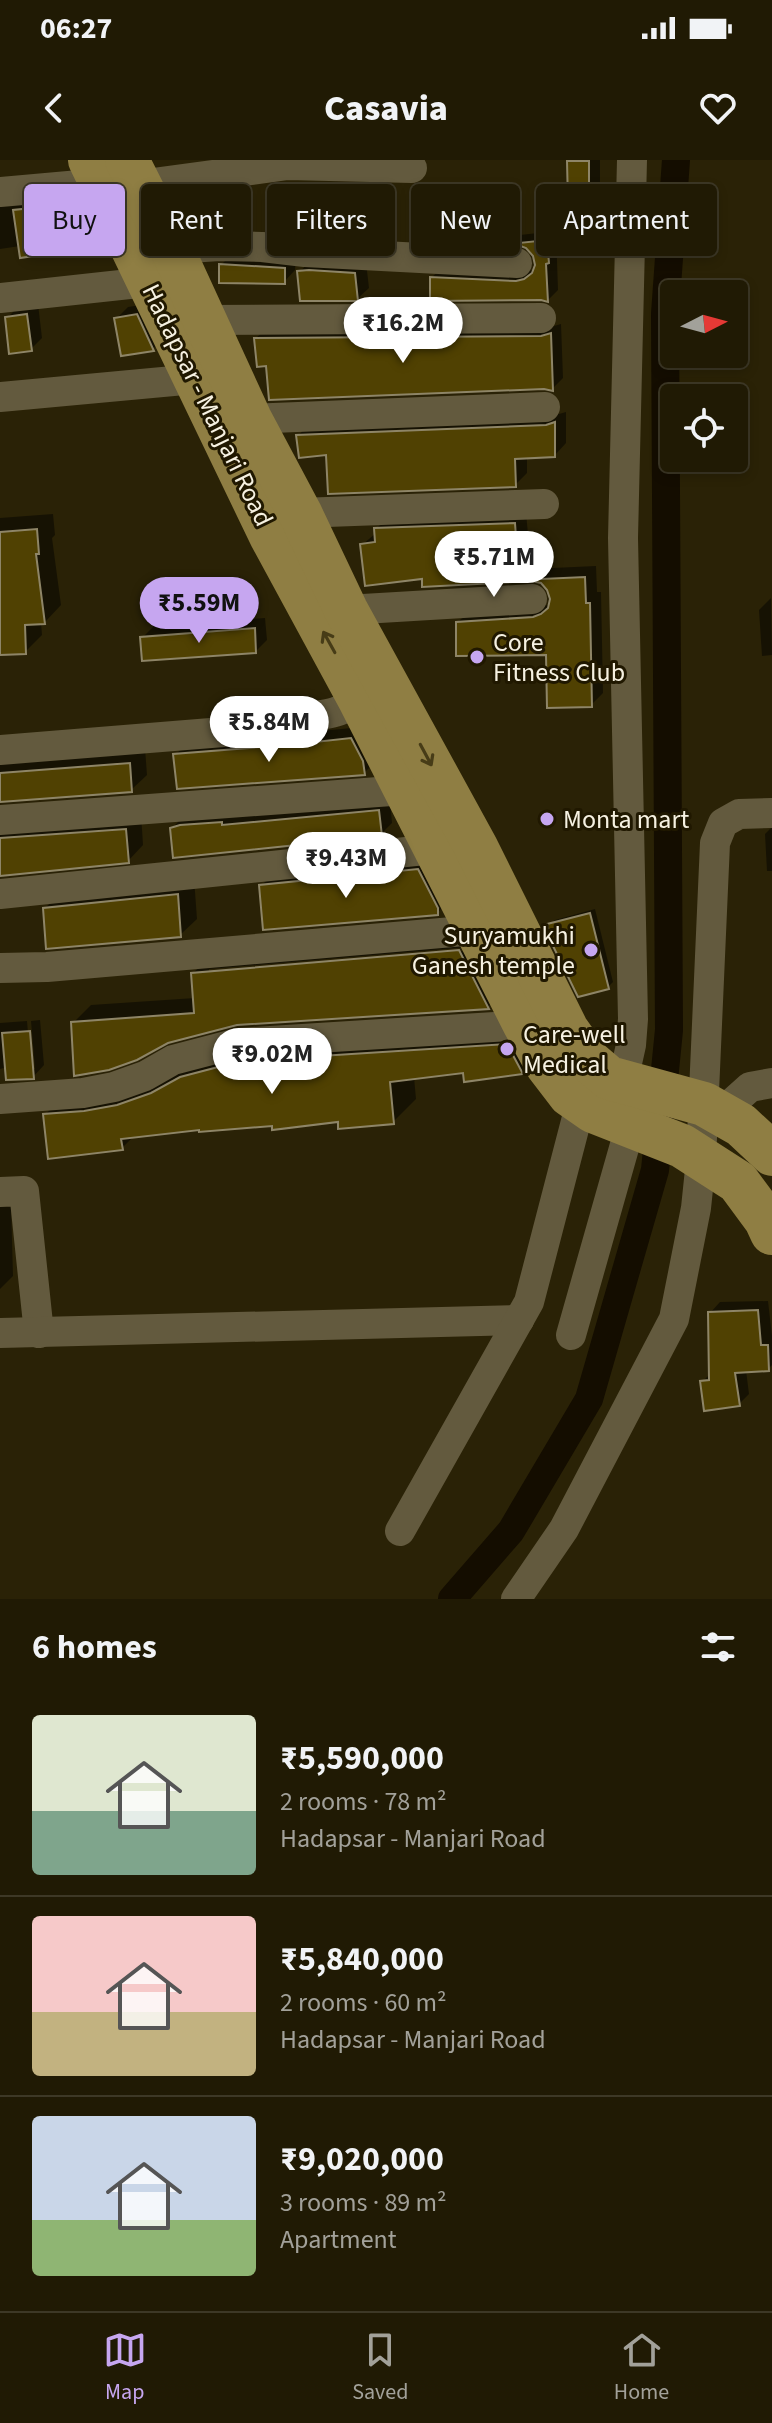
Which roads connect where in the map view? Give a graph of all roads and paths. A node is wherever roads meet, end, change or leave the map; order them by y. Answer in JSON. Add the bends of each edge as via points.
{"nodes":[{"id":1,"x":632,"y":160,"type":"edge"},
{"id":2,"x":412,"y":168,"type":"dead end"},
{"id":3,"x":117,"y":170,"type":"edge"},
{"id":4,"x":0,"y":192,"type":"edge"},
{"id":5,"x":517,"y":263,"type":"dead end"},
{"id":6,"x":160,"y":265,"type":"junction"},
{"id":7,"x":0,"y":298,"type":"edge"},
{"id":8,"x":541,"y":318,"type":"dead end"},
{"id":9,"x":205,"y":320,"type":"junction"},
{"id":10,"x":195,"y":379,"type":"junction"},
{"id":11,"x":0,"y":397,"type":"edge"},
{"id":12,"x":545,"y":407,"type":"dead end"},
{"id":13,"x":250,"y":419,"type":"junction"},
{"id":14,"x":544,"y":504,"type":"dead end"},
{"id":15,"x":283,"y":519,"type":"junction"},
{"id":16,"x":532,"y":599,"type":"dead end"},
{"id":17,"x":346,"y":610,"type":"junction"},
{"id":18,"x":382,"y":706,"type":"junction"},
{"id":19,"x":0,"y":750,"type":"edge"},
{"id":20,"x":405,"y":790,"type":"junction"},
{"id":21,"x":772,"y":813,"type":"edge"},
{"id":22,"x":0,"y":820,"type":"edge"},
{"id":23,"x":435,"y":849,"type":"junction"},
{"id":24,"x":0,"y":894,"type":"edge"},
{"id":25,"x":476,"y":930,"type":"junction"},
{"id":26,"x":0,"y":968,"type":"edge"},
{"id":27,"x":525,"y":1025,"type":"junction"},
{"id":28,"x":772,"y":1083,"type":"edge"},
{"id":29,"x":633,"y":1084,"type":"junction"},
{"id":30,"x":0,"y":1099,"type":"edge"},
{"id":31,"x":581,"y":1102,"type":"junction"},
{"id":32,"x":704,"y":1105,"type":"junction"},
{"id":33,"x":630,"y":1127,"type":"junction"},
{"id":34,"x":692,"y":1153,"type":"junction"},
{"id":35,"x":772,"y":1154,"type":"edge"},
{"id":36,"x":0,"y":1192,"type":"edge"},
{"id":37,"x":772,"y":1233,"type":"edge"},
{"id":38,"x":519,"y":1320,"type":"junction"},
{"id":39,"x":0,"y":1333,"type":"edge"},
{"id":40,"x":39,"y":1333,"type":"junction"},
{"id":41,"x":571,"y":1335,"type":"dead end"},
{"id":42,"x":400,"y":1531,"type":"dead end"},
{"id":43,"x":516,"y":1599,"type":"edge"}],
"edges":[{"from":1,"to":29,"type":"street","via":[[623,538]]},
{"from":2,"to":3,"type":"street"},
{"from":3,"to":4,"type":"street"},
{"from":3,"to":6,"type":"main road","name":"Hadapsar - Manjari Road"},
{"from":5,"to":6,"type":"street","via":[[220,246]]},
{"from":6,"to":7,"type":"street"},
{"from":6,"to":9,"type":"main road","name":"Hadapsar - Manjari Road"},
{"from":6,"to":10,"type":"main road","name":"Hadapsar - Manjari Road"},
{"from":8,"to":9,"type":"street"},
{"from":9,"to":13,"type":"main road","name":"Hadapsar - Manjari Road"},
{"from":10,"to":11,"type":"street"},
{"from":10,"to":15,"type":"main road","name":"Hadapsar - Manjari Road"},
{"from":12,"to":13,"type":"street"},
{"from":13,"to":15,"type":"main road","name":"Hadapsar - Manjari Road"},
{"from":14,"to":15,"type":"street"},
{"from":15,"to":17,"type":"main road","name":"Hadapsar - Manjari Road"},
{"from":18,"to":15,"type":"main road","name":"Hadapsar - Manjari Road","one_way":true},
{"from":16,"to":17,"type":"street"},
{"from":17,"to":18,"type":"main road","name":"Hadapsar - Manjari Road"},
{"from":18,"to":19,"type":"street","via":[[303,733],[285,727]]},
{"from":18,"to":20,"type":"main road","name":"Hadapsar - Manjari Road"},
{"from":18,"to":29,"type":"main road","name":"Hadapsar - Manjari Road","one_way":true,"via":[[476,847],[567,1030],[609,1078]]},
{"from":20,"to":22,"type":"street"},
{"from":20,"to":23,"type":"main road","name":"Hadapsar - Manjari Road"},
{"from":21,"to":32,"type":"street","via":[[739,814],[723,823],[715,843]]},
{"from":23,"to":24,"type":"street"},
{"from":23,"to":25,"type":"main road","name":"Hadapsar - Manjari Road"},
{"from":25,"to":26,"type":"street"},
{"from":25,"to":27,"type":"main road","name":"Hadapsar - Manjari Road"},
{"from":27,"to":30,"type":"street","via":[[238,1043],[173,1060],[114,1087]]},
{"from":27,"to":31,"type":"main road","name":"Hadapsar - Manjari Road","via":[[547,1065]]},
{"from":28,"to":32,"type":"street"},
{"from":29,"to":32,"type":"main road","name":"Hadapsar - Manjari Road"},
{"from":31,"to":33,"type":"main road","name":"Hadapsar - Manjari Road"},
{"from":31,"to":38,"type":"street","via":[[529,1302]]},
{"from":32,"to":34,"type":"street"},
{"from":32,"to":35,"type":"main road","via":[[741,1125]]},
{"from":33,"to":34,"type":"main road","name":"Hadapsar - Manjari Road"},
{"from":33,"to":41,"type":"street"},
{"from":34,"to":37,"type":"main road","via":[[738,1182]]},
{"from":34,"to":43,"type":"street","via":[[696,1208],[674,1319],[564,1529]]},
{"from":36,"to":40,"type":"street","via":[[24,1191]]},
{"from":38,"to":40,"type":"street"},
{"from":38,"to":42,"type":"street"},
{"from":39,"to":40,"type":"street"}]}
